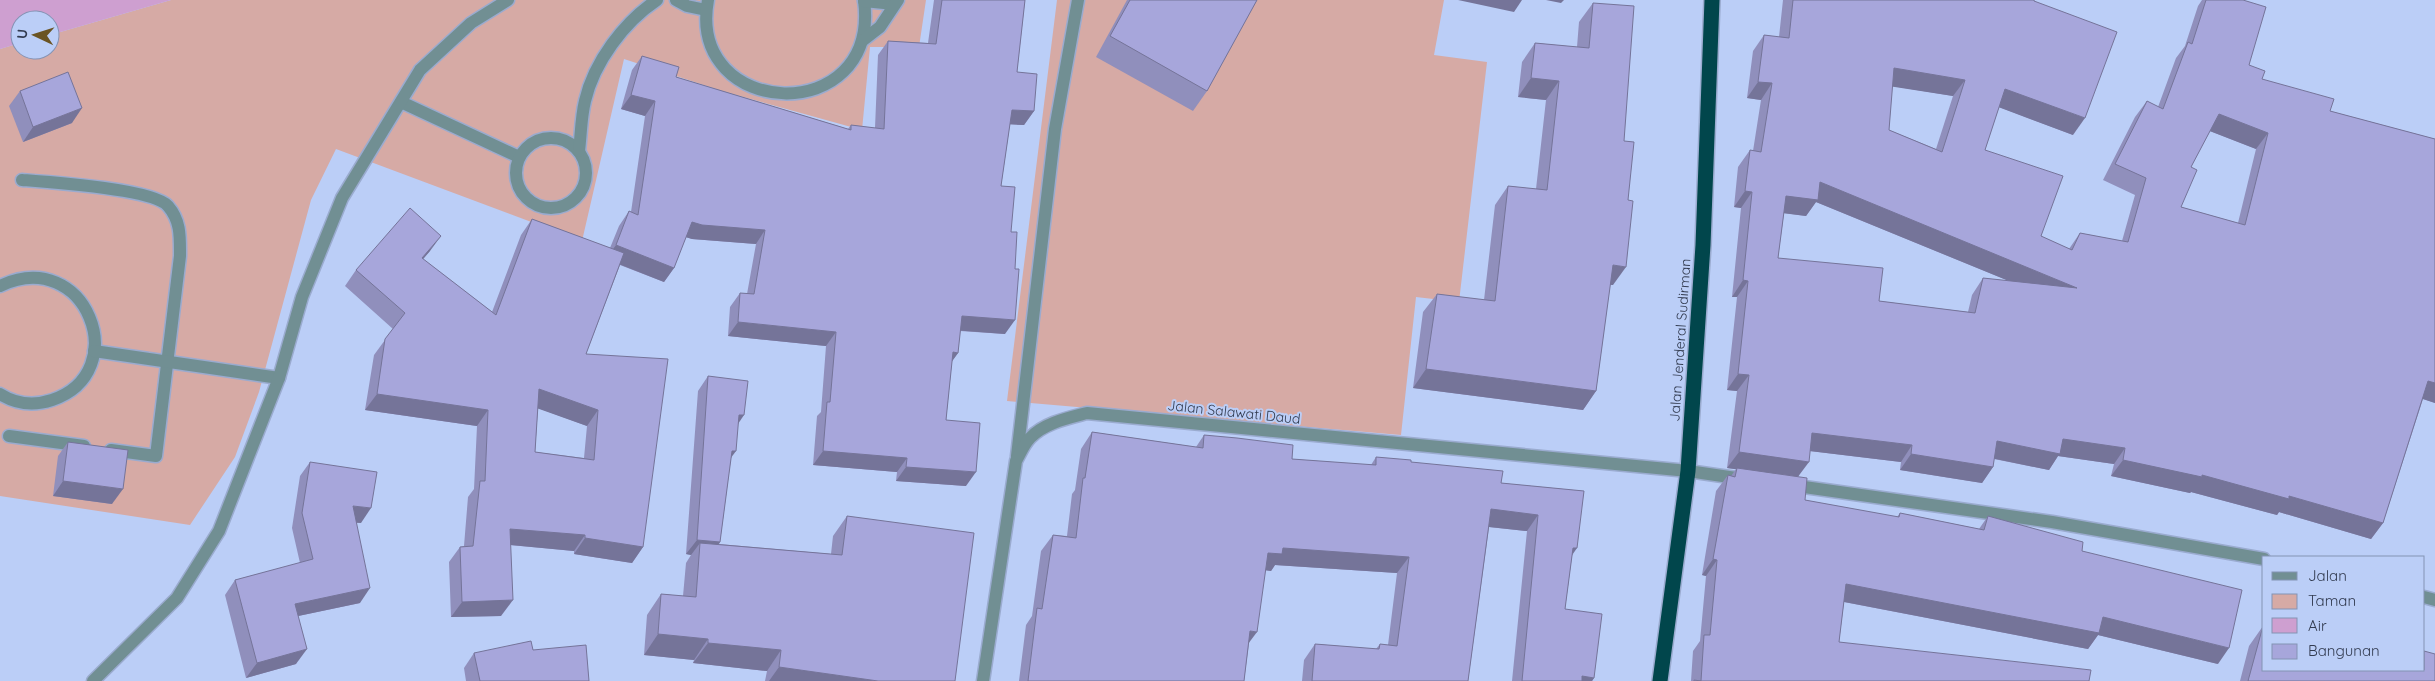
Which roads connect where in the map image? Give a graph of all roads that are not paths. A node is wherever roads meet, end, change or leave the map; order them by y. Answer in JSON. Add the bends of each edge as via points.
{"nodes":[{"id":1,"x":508,"y":0,"type":"edge"},
{"id":2,"x":657,"y":0,"type":"edge"},
{"id":3,"x":676,"y":0,"type":"edge"},
{"id":4,"x":1078,"y":0,"type":"edge"},
{"id":5,"x":1712,"y":0,"type":"edge"},
{"id":6,"x":864,"y":1,"type":"edge"},
{"id":7,"x":896,"y":2,"type":"edge"},
{"id":8,"x":707,"y":5,"type":"edge"},
{"id":9,"x":862,"y":42,"type":"junction"},
{"id":10,"x":401,"y":102,"type":"junction"},
{"id":11,"x":579,"y":151,"type":"junction"},
{"id":12,"x":519,"y":157,"type":"junction"},
{"id":13,"x":22,"y":180,"type":"dead end"},
{"id":14,"x":0,"y":286,"type":"edge"},
{"id":15,"x":94,"y":351,"type":"junction"},
{"id":16,"x":169,"y":363,"type":"junction"},
{"id":17,"x":279,"y":378,"type":"junction"},
{"id":18,"x":0,"y":394,"type":"edge"},
{"id":19,"x":9,"y":436,"type":"dead end"},
{"id":20,"x":1016,"y":461,"type":"junction"},
{"id":21,"x":1688,"y":471,"type":"junction"},
{"id":22,"x":1757,"y":481,"type":"edge"},
{"id":23,"x":1776,"y":484,"type":"edge"},
{"id":24,"x":2262,"y":559,"type":"edge"},
{"id":25,"x":93,"y":681,"type":"edge"},
{"id":26,"x":983,"y":681,"type":"edge"},
{"id":27,"x":1660,"y":681,"type":"edge"}],
"edges":[{"from":1,"to":10,"type":"street","via":[[471,23],[420,70]]},
{"from":2,"to":11,"type":"street","via":[[616,38],[598,68],[585,101]]},
{"from":3,"to":8,"type":"street","via":[[687,6]]},
{"from":4,"to":20,"type":"street","via":[[1053,148]]},
{"from":5,"to":21,"type":"highway","name":"Jalan Jenderal Sudirman","via":[[1703,245]]},
{"from":6,"to":7,"type":"street"},
{"from":6,"to":9,"type":"street"},
{"from":7,"to":9,"type":"street","via":[[880,27]]},
{"from":8,"to":9,"type":"street","via":[[708,32],[715,52],[727,69],[762,92],[803,94],[822,86],[839,75]]},
{"from":10,"to":12,"type":"street"},
{"from":10,"to":17,"type":"street","via":[[342,198],[302,297]]},
{"from":11,"to":12,"type":"street","via":[[554,138],[528,146]]},
{"from":11,"to":12,"type":"street","via":[[586,165],[586,180],[580,194],[569,204],[554,209],[541,208],[521,194],[516,170]]},
{"from":13,"to":16,"type":"street","via":[[151,197],[167,204],[180,224],[180,256]]},
{"from":14,"to":15,"type":"street","via":[[30,277],[47,279],[63,286],[78,298],[89,314],[94,332]]},
{"from":15,"to":16,"type":"street"},
{"from":15,"to":18,"type":"street","via":[[88,370],[77,385],[61,397],[25,404]]},
{"from":16,"to":17,"type":"street"},
{"from":16,"to":19,"type":"street","via":[[156,456]]},
{"from":17,"to":25,"type":"street","via":[[219,530],[177,598]]},
{"from":20,"to":21,"type":"street","name":"Jalan Salawati Daud","via":[[1030,438],[1040,430],[1087,413]]},
{"from":20,"to":26,"type":"street","name":"Jalan Salawati Daud"},
{"from":21,"to":22,"type":"street","name":"Jalan Salawati Daud"},
{"from":21,"to":27,"type":"highway","name":"Jalan Jenderal Sudirman"},
{"from":23,"to":24,"type":"street","via":[[2052,522]]}]}
